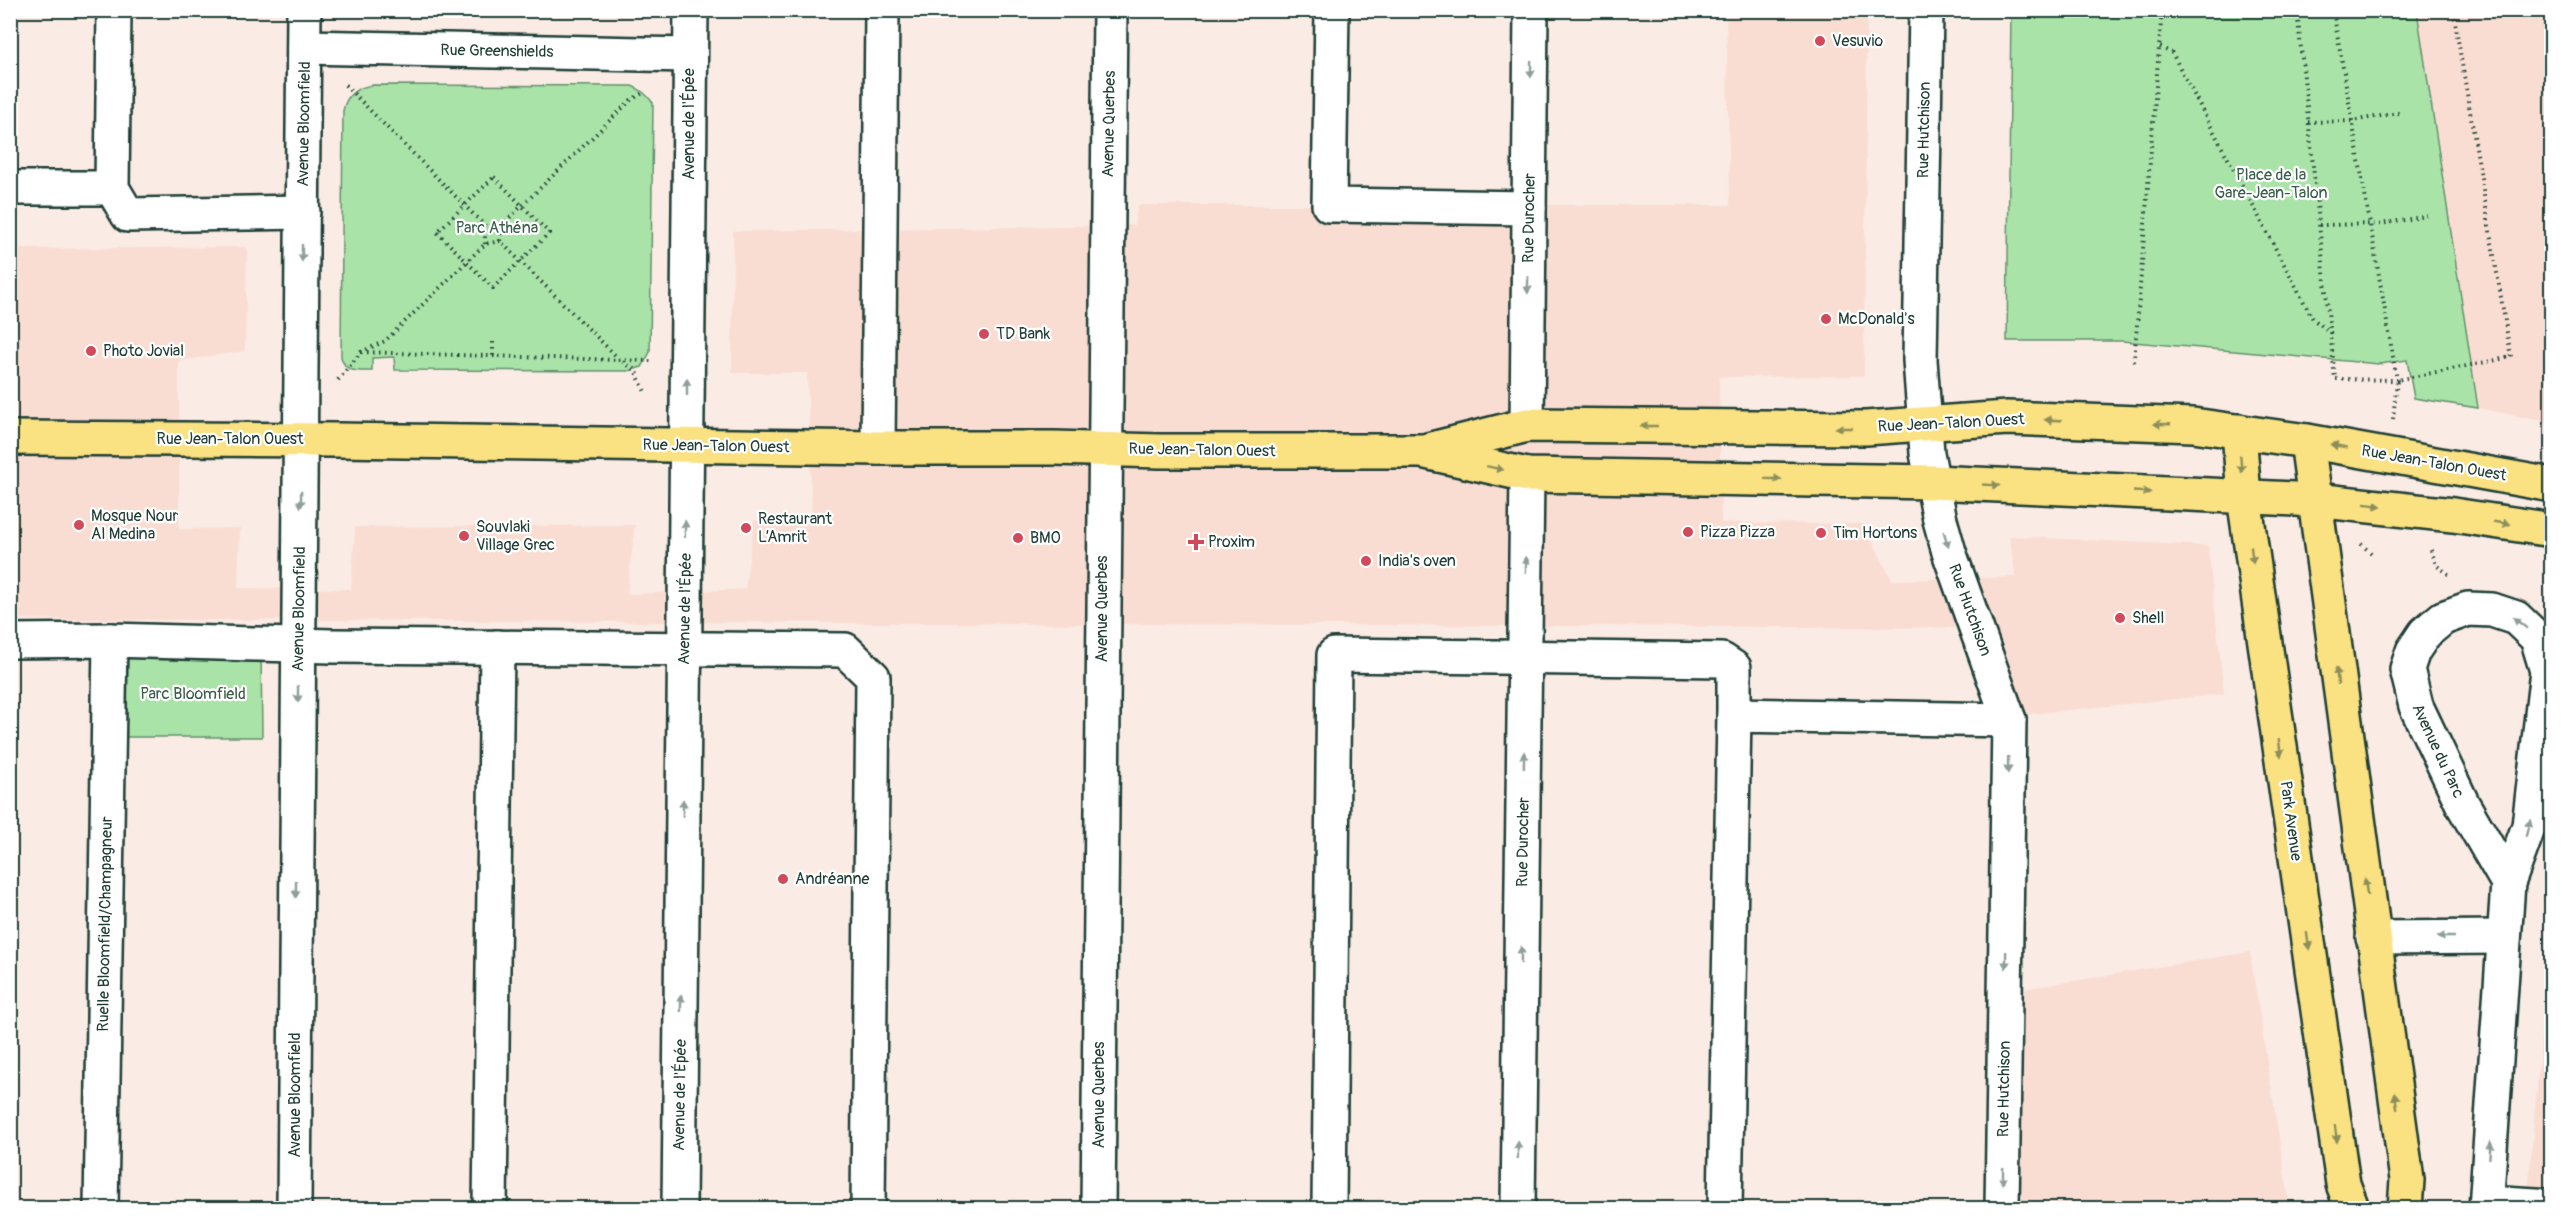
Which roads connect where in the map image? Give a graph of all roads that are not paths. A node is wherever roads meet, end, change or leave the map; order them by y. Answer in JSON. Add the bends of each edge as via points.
{"nodes":[{"id":1,"x":114,"y":10,"type":"edge"},
{"id":2,"x":304,"y":10,"type":"edge"},
{"id":3,"x":691,"y":10,"type":"edge"},
{"id":4,"x":882,"y":10,"type":"edge"},
{"id":5,"x":1110,"y":10,"type":"edge"},
{"id":6,"x":1332,"y":10,"type":"edge"},
{"id":7,"x":1531,"y":10,"type":"edge"},
{"id":8,"x":1926,"y":10,"type":"edge"},
{"id":9,"x":304,"y":47,"type":"junction"},
{"id":10,"x":689,"y":55,"type":"junction"},
{"id":11,"x":10,"y":188,"type":"edge"},
{"id":12,"x":112,"y":188,"type":"junction"},
{"id":13,"x":1529,"y":208,"type":"junction"},
{"id":14,"x":303,"y":212,"type":"junction"},
{"id":15,"x":1924,"y":423,"type":"junction"},
{"id":16,"x":1527,"y":425,"type":"junction"},
{"id":17,"x":2239,"y":431,"type":"junction"},
{"id":18,"x":10,"y":438,"type":"edge"},
{"id":19,"x":302,"y":440,"type":"junction"},
{"id":20,"x":2307,"y":441,"type":"junction"},
{"id":21,"x":687,"y":446,"type":"junction"},
{"id":22,"x":878,"y":448,"type":"junction"},
{"id":23,"x":1105,"y":449,"type":"junction"},
{"id":24,"x":1421,"y":452,"type":"junction"},
{"id":25,"x":1527,"y":475,"type":"junction"},
{"id":26,"x":1933,"y":482,"type":"junction"},
{"id":27,"x":2552,"y":485,"type":"edge"},
{"id":28,"x":2244,"y":497,"type":"junction"},
{"id":29,"x":2314,"y":500,"type":"junction"},
{"id":30,"x":2552,"y":530,"type":"edge"},
{"id":31,"x":110,"y":640,"type":"junction"},
{"id":32,"x":10,"y":641,"type":"edge"},
{"id":33,"x":298,"y":645,"type":"junction"},
{"id":34,"x":497,"y":647,"type":"junction"},
{"id":35,"x":684,"y":648,"type":"junction"},
{"id":36,"x":1525,"y":658,"type":"junction"},
{"id":37,"x":1734,"y":715,"type":"junction"},
{"id":38,"x":2009,"y":720,"type":"junction"},
{"id":39,"x":2508,"y":883,"type":"junction"},
{"id":40,"x":2504,"y":937,"type":"junction"},
{"id":41,"x":2373,"y":938,"type":"junction"},
{"id":42,"x":2486,"y":1205,"type":"edge"},
{"id":43,"x":2552,"y":1206,"type":"edge"},
{"id":44,"x":100,"y":1209,"type":"edge"},
{"id":45,"x":294,"y":1209,"type":"edge"},
{"id":46,"x":490,"y":1209,"type":"edge"},
{"id":47,"x":679,"y":1209,"type":"edge"},
{"id":48,"x":868,"y":1209,"type":"edge"},
{"id":49,"x":1098,"y":1209,"type":"edge"},
{"id":50,"x":1329,"y":1209,"type":"edge"},
{"id":51,"x":1518,"y":1209,"type":"edge"},
{"id":52,"x":1725,"y":1209,"type":"edge"},
{"id":53,"x":2002,"y":1209,"type":"edge"},
{"id":54,"x":2352,"y":1209,"type":"edge"},
{"id":55,"x":2405,"y":1209,"type":"edge"}],
"edges":[{"from":1,"to":12,"type":"street"},
{"from":2,"to":9,"type":"street","name":"Avenue Bloomfield"},
{"from":3,"to":10,"type":"street","name":"Avenue de l'Épée"},
{"from":4,"to":22,"type":"street"},
{"from":5,"to":23,"type":"street","name":"Avenue Querbes"},
{"from":6,"to":13,"type":"street","via":[[1329,205]]},
{"from":7,"to":13,"type":"street","name":"Rue Durocher","one_way":true},
{"from":8,"to":15,"type":"street","name":"Rue Hutchison","via":[[1920,360]]},
{"from":9,"to":10,"type":"street","name":"Rue Greenshields"},
{"from":9,"to":14,"type":"street","name":"Avenue Bloomfield"},
{"from":21,"to":10,"type":"street","name":"Avenue de l'Épée","one_way":true},
{"from":11,"to":12,"type":"street"},
{"from":12,"to":14,"type":"street","via":[[128,215]]},
{"from":13,"to":16,"type":"street","name":"Rue Durocher","one_way":true},
{"from":14,"to":19,"type":"street","name":"Avenue Bloomfield","one_way":true},
{"from":15,"to":16,"type":"main road","name":"Rue Jean-Talon Ouest","one_way":true,"via":[[1866,428]]},
{"from":17,"to":15,"type":"main road","name":"Rue Jean-Talon Ouest","one_way":true,"via":[[2193,425],[2007,418]]},
{"from":15,"to":26,"type":"street","name":"Rue Hutchison"},
{"from":16,"to":24,"type":"main road","name":"Rue Jean-Talon Ouest"},
{"from":17,"to":20,"type":"main road","name":"Rue Jean-Talon Ouest"},
{"from":17,"to":28,"type":"main road","name":"Park Avenue","one_way":true},
{"from":18,"to":19,"type":"main road","name":"Rue Jean-Talon Ouest"},
{"from":19,"to":21,"type":"main road","name":"Rue Jean-Talon Ouest"},
{"from":19,"to":33,"type":"street","name":"Avenue Bloomfield","one_way":true},
{"from":27,"to":20,"type":"main road","name":"Rue Jean-Talon Ouest","one_way":true},
{"from":20,"to":29,"type":"main road"},
{"from":21,"to":22,"type":"main road","name":"Rue Jean-Talon Ouest"},
{"from":35,"to":21,"type":"street","name":"Avenue de l'Épée","one_way":true},
{"from":22,"to":23,"type":"main road","name":"Rue Jean-Talon Ouest"},
{"from":23,"to":24,"type":"main road","name":"Rue Jean-Talon Ouest"},
{"from":23,"to":49,"type":"street","name":"Avenue Querbes"},
{"from":24,"to":25,"type":"main road","name":"Rue Jean-Talon Ouest","one_way":true},
{"from":25,"to":26,"type":"main road","name":"Rue Jean-Talon Ouest","one_way":true},
{"from":36,"to":25,"type":"street","name":"Rue Durocher","one_way":true},
{"from":26,"to":28,"type":"main road","name":"Rue Jean-Talon Ouest","one_way":true},
{"from":26,"to":38,"type":"street","name":"Rue Hutchison","one_way":true,"via":[[1949,552]]},
{"from":28,"to":29,"type":"main road","name":"Rue Jean-Talon Ouest"},
{"from":28,"to":54,"type":"main road","name":"Park Avenue","one_way":true,"via":[[2343,1184]]},
{"from":29,"to":30,"type":"main road","name":"Rue Jean-Talon Ouest","one_way":true},
{"from":41,"to":29,"type":"main road","one_way":true},
{"from":31,"to":32,"type":"street"},
{"from":31,"to":33,"type":"street"},
{"from":31,"to":44,"type":"street","name":"Ruelle Bloomfield/Champagneur"},
{"from":33,"to":34,"type":"street"},
{"from":33,"to":45,"type":"street","name":"Avenue Bloomfield","one_way":true},
{"from":34,"to":35,"type":"street"},
{"from":34,"to":46,"type":"street"},
{"from":47,"to":35,"type":"street","name":"Avenue de l'Épée","one_way":true},
{"from":35,"to":48,"type":"street","via":[[845,650],[873,677]]},
{"from":36,"to":37,"type":"street","via":[[1722,660],[1734,668]]},
{"from":36,"to":50,"type":"street","via":[[1334,655]]},
{"from":51,"to":36,"type":"street","name":"Rue Durocher","one_way":true},
{"from":37,"to":38,"type":"street"},
{"from":37,"to":52,"type":"street"},
{"from":38,"to":53,"type":"street","name":"Rue Hutchison","one_way":true},
{"from":39,"to":39,"type":"street","name":"Avenue du Parc","one_way":true,"via":[[2529,826],[2547,671],[2537,638],[2516,618],[2492,610],[2468,609],[2443,618],[2425,633],[2407,669],[2416,706],[2463,805]]},
{"from":39,"to":40,"type":"street","name":"Avenue du Parc"},
{"from":40,"to":41,"type":"street","one_way":true},
{"from":42,"to":40,"type":"street","name":"Avenue du Parc","one_way":true},
{"from":55,"to":41,"type":"main road","one_way":true,"via":[[2407,1180]]},
{"from":42,"to":43,"type":"street"}]}
